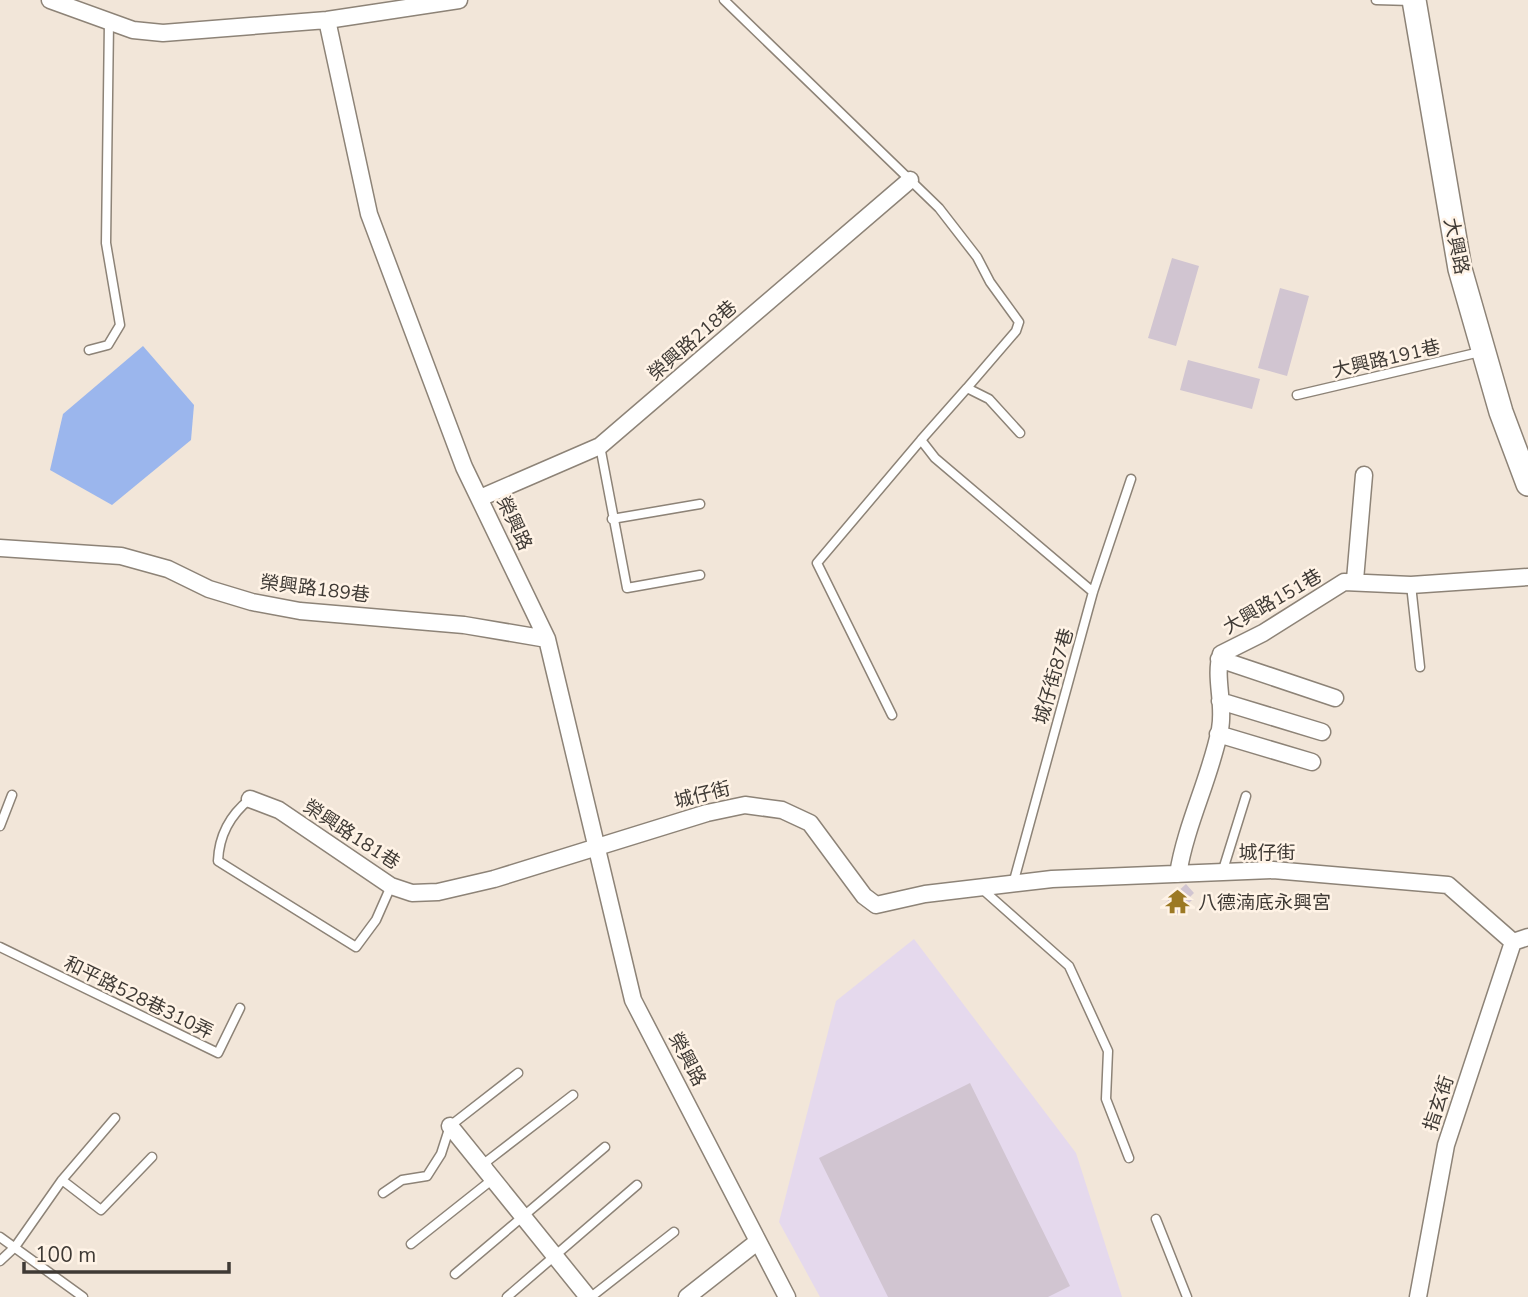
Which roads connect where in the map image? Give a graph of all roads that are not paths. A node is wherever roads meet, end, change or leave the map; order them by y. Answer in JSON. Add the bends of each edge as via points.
{"nodes":[{"id":1,"x":50,"y":0,"type":"edge"},
{"id":2,"x":459,"y":0,"type":"edge"},
{"id":3,"x":724,"y":0,"type":"edge"},
{"id":4,"x":1376,"y":0,"type":"edge"},
{"id":5,"x":1414,"y":1,"type":"edge"},
{"id":6,"x":82,"y":6,"type":"edge"},
{"id":7,"x":327,"y":20,"type":"junction"},
{"id":8,"x":109,"y":22,"type":"junction"},
{"id":9,"x":910,"y":180,"type":"junction"},
{"id":10,"x":89,"y":350,"type":"dead end"},
{"id":11,"x":1483,"y":351,"type":"junction"},
{"id":12,"x":967,"y":388,"type":"junction"},
{"id":13,"x":1297,"y":395,"type":"dead end"},
{"id":14,"x":1020,"y":433,"type":"dead end"},
{"id":15,"x":921,"y":440,"type":"junction"},
{"id":16,"x":600,"y":446,"type":"junction"},
{"id":17,"x":1364,"y":475,"type":"dead end"},
{"id":18,"x":1131,"y":479,"type":"dead end"},
{"id":19,"x":1528,"y":484,"type":"edge"},
{"id":20,"x":480,"y":498,"type":"junction"},
{"id":21,"x":700,"y":504,"type":"dead end"},
{"id":22,"x":612,"y":519,"type":"junction"},
{"id":23,"x":0,"y":548,"type":"edge"},
{"id":24,"x":700,"y":575,"type":"dead end"},
{"id":25,"x":1528,"y":577,"type":"edge"},
{"id":26,"x":1354,"y":580,"type":"junction"},
{"id":27,"x":1411,"y":585,"type":"junction"},
{"id":28,"x":1093,"y":592,"type":"junction"},
{"id":29,"x":547,"y":639,"type":"junction"},
{"id":30,"x":1220,"y":659,"type":"junction"},
{"id":31,"x":1420,"y":667,"type":"dead end"},
{"id":32,"x":1335,"y":698,"type":"dead end"},
{"id":33,"x":1220,"y":701,"type":"junction"},
{"id":34,"x":892,"y":715,"type":"dead end"},
{"id":35,"x":1322,"y":732,"type":"dead end"},
{"id":36,"x":1218,"y":734,"type":"junction"},
{"id":37,"x":1312,"y":762,"type":"dead end"},
{"id":38,"x":12,"y":795,"type":"dead end"},
{"id":39,"x":1246,"y":796,"type":"dead end"},
{"id":40,"x":250,"y":799,"type":"joint"},
{"id":41,"x":0,"y":826,"type":"edge"},
{"id":42,"x":595,"y":845,"type":"junction"},
{"id":43,"x":1222,"y":873,"type":"junction"},
{"id":44,"x":1178,"y":874,"type":"junction"},
{"id":45,"x":391,"y":886,"type":"junction"},
{"id":46,"x":995,"y":886,"type":"junction"},
{"id":47,"x":1520,"y":939,"type":"edge"},
{"id":48,"x":0,"y":947,"type":"edge"},
{"id":49,"x":240,"y":1008,"type":"dead end"},
{"id":50,"x":517,"y":1073,"type":"dead end"},
{"id":51,"x":573,"y":1095,"type":"dead end"},
{"id":52,"x":115,"y":1118,"type":"dead end"},
{"id":53,"x":450,"y":1126,"type":"junction"},
{"id":54,"x":605,"y":1147,"type":"dead end"},
{"id":55,"x":152,"y":1157,"type":"dead end"},
{"id":56,"x":1129,"y":1158,"type":"dead end"},
{"id":57,"x":493,"y":1179,"type":"junction"},
{"id":58,"x":62,"y":1180,"type":"junction"},
{"id":59,"x":637,"y":1185,"type":"dead end"},
{"id":60,"x":383,"y":1194,"type":"dead end"},
{"id":61,"x":524,"y":1217,"type":"junction"},
{"id":62,"x":1156,"y":1220,"type":"dead end"},
{"id":63,"x":674,"y":1232,"type":"dead end"},
{"id":64,"x":0,"y":1237,"type":"edge"},
{"id":65,"x":757,"y":1242,"type":"junction"},
{"id":66,"x":411,"y":1244,"type":"dead end"},
{"id":67,"x":15,"y":1247,"type":"junction"},
{"id":68,"x":555,"y":1255,"type":"junction"},
{"id":69,"x":0,"y":1261,"type":"edge"},
{"id":70,"x":455,"y":1274,"type":"dead end"},
{"id":71,"x":83,"y":1297,"type":"edge"},
{"id":72,"x":507,"y":1297,"type":"edge"},
{"id":73,"x":590,"y":1297,"type":"edge"},
{"id":74,"x":687,"y":1297,"type":"edge"},
{"id":75,"x":787,"y":1297,"type":"edge"},
{"id":76,"x":1187,"y":1297,"type":"edge"},
{"id":77,"x":1418,"y":1297,"type":"edge"}],
"edges":[{"from":1,"to":6,"type":"street"},
{"from":2,"to":7,"type":"street"},
{"from":3,"to":9,"type":"lane"},
{"from":4,"to":5,"type":"lane"},
{"from":5,"to":11,"type":"street","name":"大興路","via":[[1460,269]]},
{"from":6,"to":8,"type":"street"},
{"from":7,"to":8,"type":"street","via":[[163,33]]},
{"from":7,"to":20,"type":"street","name":"榮興路","via":[[369,214],[464,467]]},
{"from":8,"to":10,"type":"lane","via":[[106,243],[120,325],[108,345]]},
{"from":9,"to":12,"type":"lane","via":[[977,257],[1019,322]]},
{"from":9,"to":16,"type":"street","name":"榮興路218巷"},
{"from":11,"to":13,"type":"lane","name":"大興路191巷"},
{"from":11,"to":19,"type":"street","name":"大興路"},
{"from":12,"to":14,"type":"lane","via":[[989,399]]},
{"from":12,"to":15,"type":"lane"},
{"from":15,"to":28,"type":"lane","via":[[934,458]]},
{"from":15,"to":34,"type":"lane","via":[[817,563]]},
{"from":16,"to":20,"type":"street","name":"榮興路218巷"},
{"from":16,"to":22,"type":"lane"},
{"from":17,"to":26,"type":"street"},
{"from":18,"to":28,"type":"lane","name":"城仔街87巷"},
{"from":20,"to":29,"type":"street","name":"榮興路"},
{"from":21,"to":22,"type":"lane"},
{"from":22,"to":24,"type":"lane","via":[[627,588]]},
{"from":23,"to":29,"type":"street","name":"榮興路189巷","via":[[121,556],[168,569],[209,589],[300,611],[464,625]]},
{"from":25,"to":27,"type":"street"},
{"from":26,"to":27,"type":"street"},
{"from":26,"to":30,"type":"street","name":"大興路151巷","via":[[1221,654]]},
{"from":27,"to":31,"type":"lane"},
{"from":28,"to":46,"type":"lane","name":"城仔街87巷"},
{"from":29,"to":42,"type":"street","name":"榮興路"},
{"from":30,"to":32,"type":"street"},
{"from":30,"to":33,"type":"street","name":"大興路151巷","via":[[1216,669]]},
{"from":33,"to":35,"type":"street"},
{"from":33,"to":36,"type":"street","name":"大興路151巷"},
{"from":36,"to":37,"type":"street"},
{"from":36,"to":44,"type":"street","name":"大興路151巷","via":[[1205,786],[1183,841]]},
{"from":38,"to":41,"type":"lane"},
{"from":39,"to":43,"type":"lane"},
{"from":40,"to":45,"type":"street","name":"榮興路181巷","via":[[279,810]]},
{"from":40,"to":45,"type":"lane","via":[[238,808],[219,840],[218,861],[356,947],[376,920]]},
{"from":42,"to":45,"type":"street","name":"榮興路181巷","via":[[494,879],[438,892],[412,893]]},
{"from":42,"to":46,"type":"street","name":"城仔街","via":[[744,805],[782,810],[810,823],[864,896],[876,905]]},
{"from":42,"to":65,"type":"street","name":"榮興路","via":[[633,1000]]},
{"from":43,"to":44,"type":"street","name":"城仔街"},
{"from":43,"to":47,"type":"street","name":"城仔街","via":[[1273,870],[1448,885]]},
{"from":44,"to":46,"type":"street","name":"城仔街"},
{"from":46,"to":56,"type":"lane","via":[[1069,966],[1108,1051],[1106,1100]]},
{"from":47,"to":77,"type":"street","name":"指玄街","via":[[1446,1145]]},
{"from":48,"to":49,"type":"lane","name":"和平路528巷310弄","via":[[218,1053]]},
{"from":50,"to":53,"type":"lane"},
{"from":51,"to":57,"type":"lane","via":[[486,1162]]},
{"from":52,"to":58,"type":"lane"},
{"from":53,"to":57,"type":"street"},
{"from":53,"to":60,"type":"lane","via":[[441,1154],[427,1176],[402,1180]]},
{"from":54,"to":61,"type":"lane"},
{"from":55,"to":58,"type":"lane","via":[[101,1210]]},
{"from":57,"to":61,"type":"street"},
{"from":57,"to":66,"type":"lane"},
{"from":58,"to":67,"type":"lane"},
{"from":59,"to":68,"type":"lane"},
{"from":61,"to":68,"type":"street"},
{"from":61,"to":70,"type":"lane"},
{"from":62,"to":76,"type":"lane"},
{"from":63,"to":73,"type":"lane"},
{"from":64,"to":67,"type":"lane"},
{"from":65,"to":74,"type":"street"},
{"from":65,"to":75,"type":"street","name":"榮興路"},
{"from":67,"to":69,"type":"lane"},
{"from":67,"to":71,"type":"lane"},
{"from":68,"to":72,"type":"lane"},
{"from":68,"to":73,"type":"street"}]}
